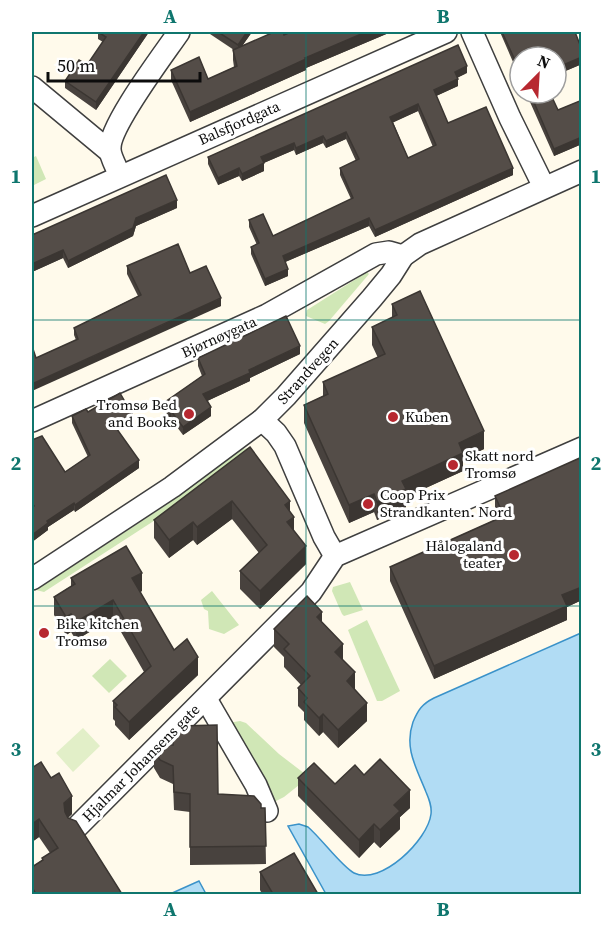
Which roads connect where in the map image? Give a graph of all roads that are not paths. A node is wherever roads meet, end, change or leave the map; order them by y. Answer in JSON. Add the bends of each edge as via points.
{"nodes":[{"id":1,"x":179,"y":32,"type":"edge"},
{"id":2,"x":447,"y":32,"type":"edge"},
{"id":3,"x":472,"y":32,"type":"edge"},
{"id":4,"x":32,"y":87,"type":"edge"},
{"id":5,"x":109,"y":151,"type":"junction"},
{"id":6,"x":582,"y":171,"type":"edge"},
{"id":7,"x":120,"y":176,"type":"junction"},
{"id":8,"x":544,"y":187,"type":"junction"},
{"id":9,"x":32,"y":216,"type":"edge"},
{"id":10,"x":403,"y":256,"type":"junction"},
{"id":11,"x":262,"y":420,"type":"junction"},
{"id":12,"x":32,"y":421,"type":"edge"},
{"id":13,"x":582,"y":448,"type":"edge"},
{"id":14,"x":335,"y":556,"type":"junction"},
{"id":15,"x":32,"y":579,"type":"edge"},
{"id":16,"x":206,"y":699,"type":"junction"},
{"id":17,"x":267,"y":811,"type":"edge"},
{"id":18,"x":77,"y":827,"type":"edge"}],
"edges":[{"from":1,"to":5,"type":"street","via":[[126,112]]},
{"from":2,"to":7,"type":"street","name":"Balsfjordgata"},
{"from":3,"to":8,"type":"street"},
{"from":4,"to":5,"type":"street"},
{"from":5,"to":7,"type":"street"},
{"from":6,"to":8,"type":"street","name":"Strandvegen"},
{"from":7,"to":9,"type":"street","name":"Balsfjordgata"},
{"from":8,"to":10,"type":"street","name":"Strandvegen","via":[[422,243]]},
{"from":10,"to":11,"type":"street","name":"Strandvegen","via":[[372,298]]},
{"from":10,"to":12,"type":"street","name":"Bjørnøygata","via":[[376,254],[267,315]]},
{"from":11,"to":14,"type":"street","via":[[285,446]]},
{"from":11,"to":15,"type":"street","name":"Strandvegen","via":[[172,487]]},
{"from":13,"to":14,"type":"street"},
{"from":14,"to":16,"type":"street","name":"Hjalmar Johansens gate","via":[[311,592]]},
{"from":16,"to":17,"type":"street","name":"Hjalmar Johansens gate"},
{"from":16,"to":18,"type":"street","name":"Hjalmar Johansens gate"}]}
